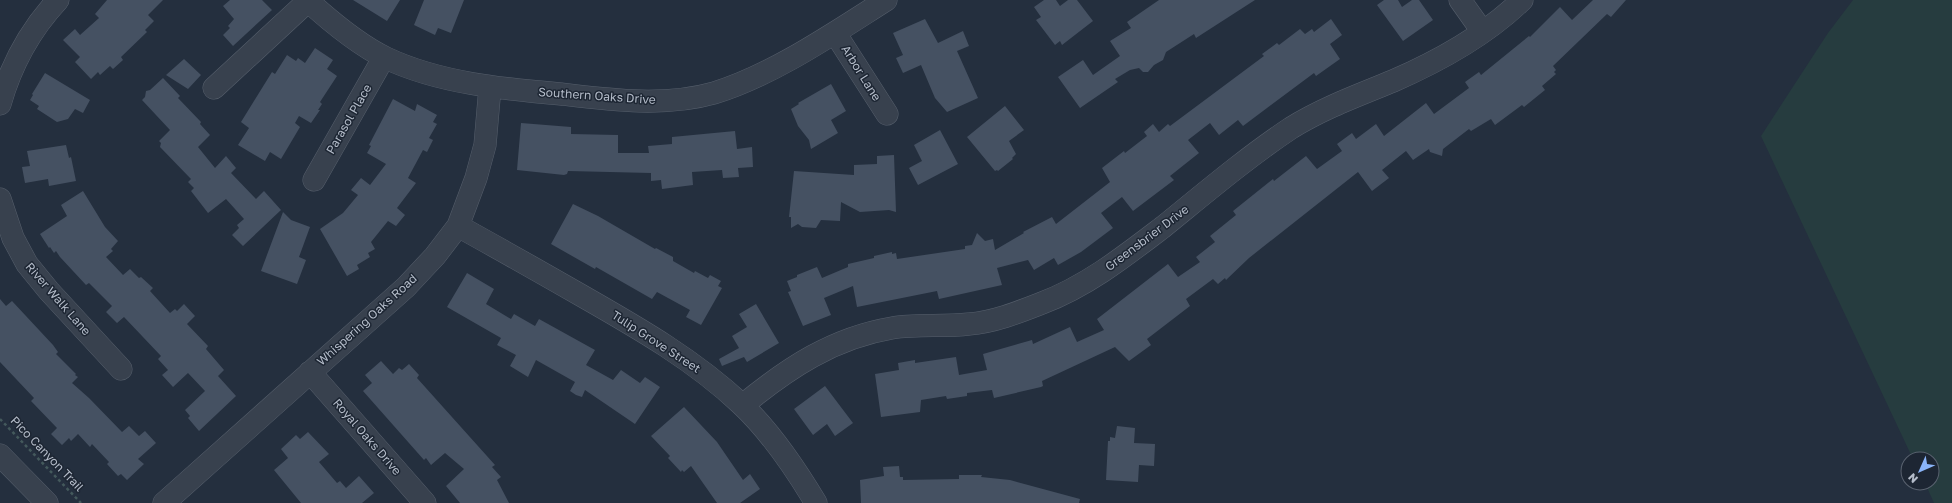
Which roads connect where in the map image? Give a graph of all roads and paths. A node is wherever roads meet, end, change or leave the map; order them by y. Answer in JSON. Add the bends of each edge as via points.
{"nodes":[{"id":1,"x":58,"y":0,"type":"edge"},
{"id":2,"x":886,"y":0,"type":"edge"},
{"id":3,"x":1460,"y":0,"type":"edge"},
{"id":4,"x":1522,"y":0,"type":"edge"},
{"id":5,"x":308,"y":1,"type":"edge"},
{"id":6,"x":1482,"y":31,"type":"junction"},
{"id":7,"x":835,"y":33,"type":"junction"},
{"id":8,"x":384,"y":57,"type":"junction"},
{"id":9,"x":490,"y":87,"type":"junction"},
{"id":10,"x":214,"y":88,"type":"dead end"},
{"id":11,"x":0,"y":104,"type":"edge"},
{"id":12,"x":887,"y":114,"type":"dead end"},
{"id":13,"x":314,"y":180,"type":"dead end"},
{"id":14,"x":0,"y":199,"type":"edge"},
{"id":15,"x":458,"y":226,"type":"junction"},
{"id":16,"x":121,"y":369,"type":"dead end"},
{"id":17,"x":310,"y":372,"type":"junction"},
{"id":18,"x":743,"y":405,"type":"junction"},
{"id":19,"x":0,"y":418,"type":"edge"},
{"id":20,"x":0,"y":455,"type":"edge"},
{"id":21,"x":47,"y":503,"type":"edge"},
{"id":22,"x":81,"y":503,"type":"edge"},
{"id":23,"x":164,"y":503,"type":"edge"},
{"id":24,"x":425,"y":503,"type":"edge"},
{"id":25,"x":816,"y":503,"type":"edge"}],
"edges":[{"from":1,"to":11,"type":"street","via":[[28,38],[7,78]]},
{"from":2,"to":7,"type":"street","name":"Southern Oaks Drive"},
{"from":3,"to":6,"type":"street"},
{"from":4,"to":6,"type":"street","name":"Greensbrier Drive"},
{"from":5,"to":8,"type":"street","name":"Southern Oaks Drive","via":[[331,21]]},
{"from":5,"to":10,"type":"street"},
{"from":6,"to":18,"type":"street","name":"Greensbrier Drive","via":[[1426,64],[1336,104],[1294,127],[1257,152],[1118,261],[1079,286],[1007,316],[971,324],[894,328],[854,337],[814,355],[778,376]]},
{"from":7,"to":9,"type":"street","name":"Southern Oaks Drive","via":[[744,83],[678,101],[599,98]]},
{"from":7,"to":12,"type":"street","name":"Arbor Lane"},
{"from":8,"to":9,"type":"street","name":"Southern Oaks Drive","via":[[427,72]]},
{"from":8,"to":13,"type":"street","name":"Parasol Place"},
{"from":9,"to":15,"type":"street","name":"Whispering Oaks Road","via":[[485,145]]},
{"from":14,"to":16,"type":"street","name":"River Walk Lane","via":[[13,238],[27,264]]},
{"from":15,"to":17,"type":"street","name":"Whispering Oaks Road","via":[[406,287]]},
{"from":15,"to":18,"type":"street","name":"Tulip Grove Street","via":[[644,331],[715,381]]},
{"from":17,"to":23,"type":"street","name":"Whispering Oaks Road"},
{"from":17,"to":24,"type":"street","name":"Royal Oaks Drive"},
{"from":18,"to":25,"type":"street","name":"Tulip Grove Street","via":[[788,459]]},
{"from":19,"to":22,"type":"path","name":"Pico Canyon Trail"},
{"from":20,"to":21,"type":"street"}]}
